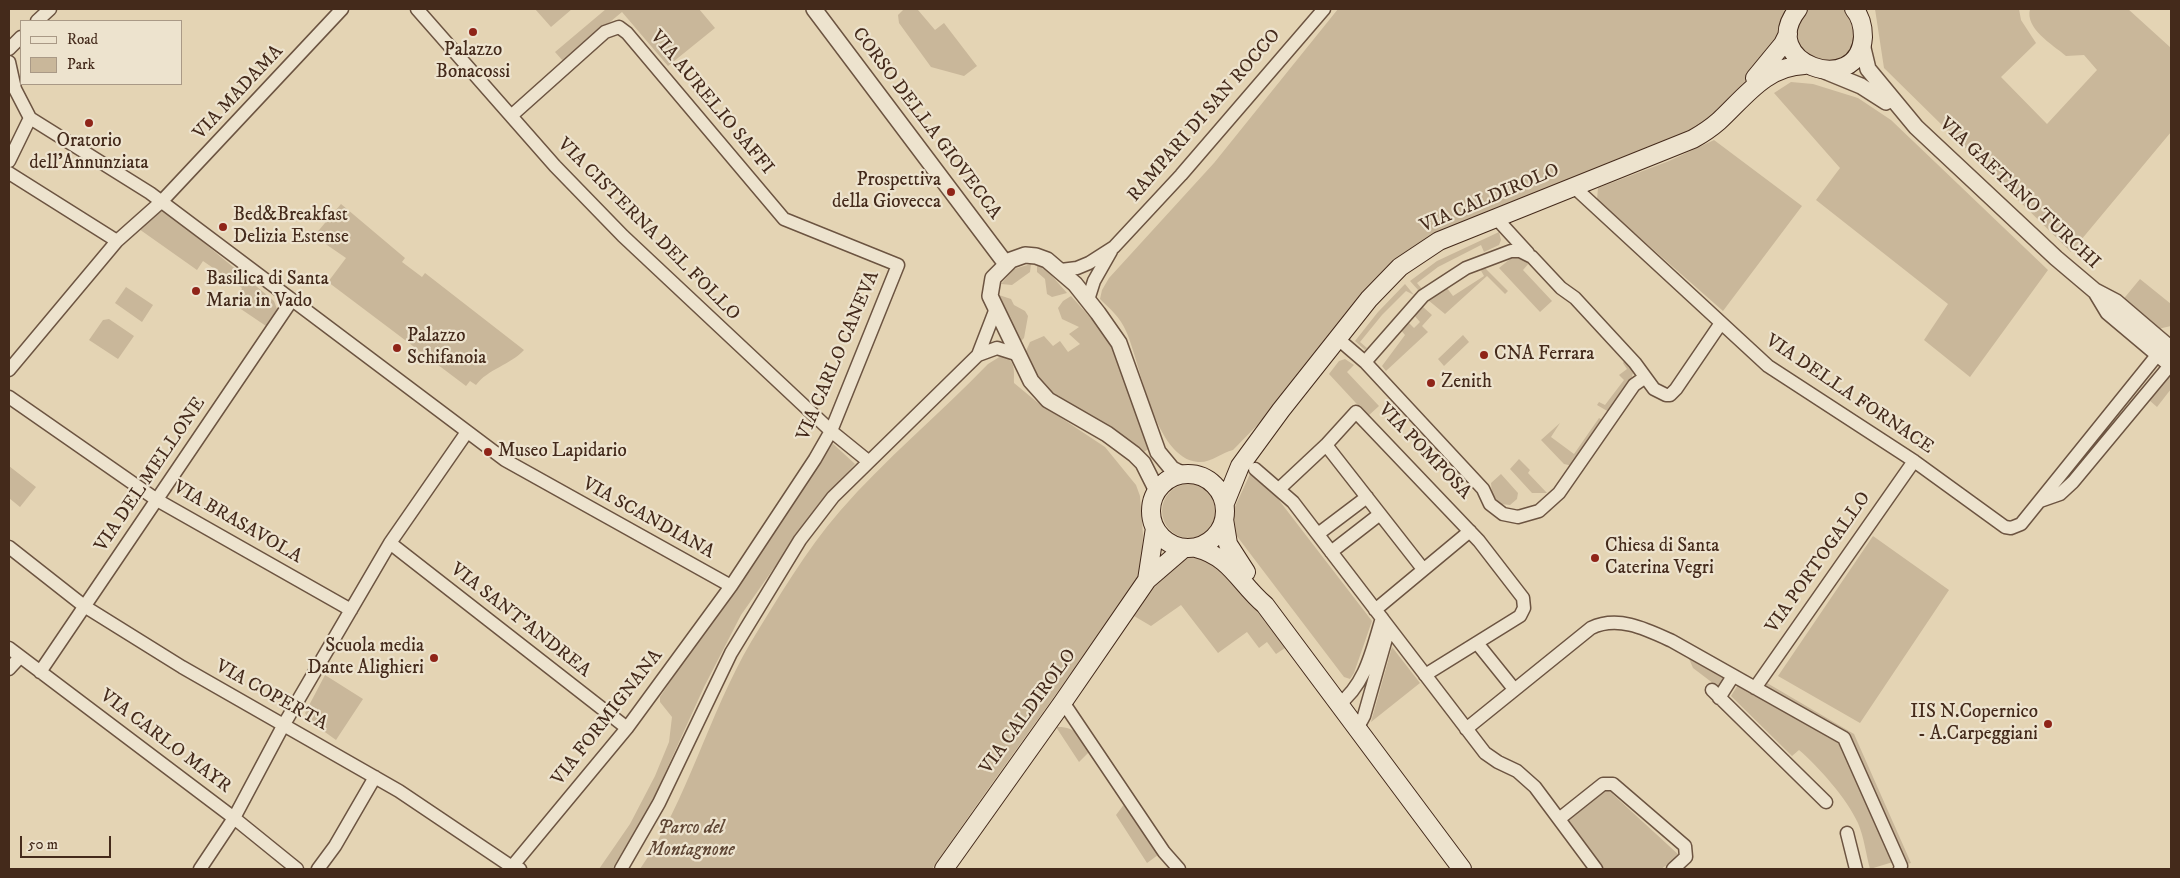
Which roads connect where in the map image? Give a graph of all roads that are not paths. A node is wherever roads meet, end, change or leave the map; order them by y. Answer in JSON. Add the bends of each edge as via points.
{"nodes":[{"id":1,"x":50,"y":9,"type":"edge"},
{"id":2,"x":342,"y":9,"type":"edge"},
{"id":3,"x":417,"y":9,"type":"edge"},
{"id":4,"x":814,"y":9,"type":"edge"},
{"id":5,"x":1324,"y":9,"type":"edge"},
{"id":6,"x":1854,"y":9,"type":"edge"},
{"id":7,"x":1793,"y":11,"type":"edge"},
{"id":8,"x":38,"y":20,"type":"edge"},
{"id":9,"x":1788,"y":34,"type":"junction"},
{"id":10,"x":20,"y":38,"type":"edge"},
{"id":11,"x":1862,"y":44,"type":"junction"},
{"id":12,"x":9,"y":49,"type":"edge"},
{"id":13,"x":9,"y":62,"type":"edge"},
{"id":14,"x":1805,"y":65,"type":"junction"},
{"id":15,"x":1822,"y":70,"type":"junction"},
{"id":16,"x":1742,"y":97,"type":"junction"},
{"id":17,"x":511,"y":116,"type":"junction"},
{"id":18,"x":30,"y":118,"type":"junction"},
{"id":19,"x":1916,"y":127,"type":"junction"},
{"id":20,"x":9,"y":160,"type":"edge"},
{"id":21,"x":9,"y":173,"type":"edge"},
{"id":22,"x":1574,"y":187,"type":"junction"},
{"id":23,"x":162,"y":201,"type":"junction"},
{"id":24,"x":1496,"y":218,"type":"junction"},
{"id":25,"x":117,"y":241,"type":"junction"},
{"id":26,"x":1114,"y":247,"type":"junction"},
{"id":27,"x":1503,"y":254,"type":"junction"},
{"id":28,"x":1532,"y":257,"type":"junction"},
{"id":29,"x":1006,"y":264,"type":"junction"},
{"id":30,"x":898,"y":265,"type":"joint"},
{"id":31,"x":1061,"y":270,"type":"junction"},
{"id":32,"x":292,"y":300,"type":"junction"},
{"id":33,"x":1088,"y":300,"type":"junction"},
{"id":34,"x":995,"y":311,"type":"junction"},
{"id":35,"x":1721,"y":323,"type":"junction"},
{"id":36,"x":1337,"y":338,"type":"junction"},
{"id":37,"x":2167,"y":347,"type":"edge"},
{"id":38,"x":978,"y":354,"type":"junction"},
{"id":39,"x":1016,"y":354,"type":"junction"},
{"id":40,"x":1365,"y":362,"type":"junction"},
{"id":41,"x":2171,"y":364,"type":"edge"},
{"id":42,"x":9,"y":370,"type":"edge"},
{"id":43,"x":1644,"y":378,"type":"junction"},
{"id":44,"x":1654,"y":389,"type":"junction"},
{"id":45,"x":1627,"y":396,"type":"junction"},
{"id":46,"x":9,"y":397,"type":"edge"},
{"id":47,"x":831,"y":431,"type":"junction"},
{"id":48,"x":467,"y":432,"type":"junction"},
{"id":49,"x":1326,"y":445,"type":"junction"},
{"id":50,"x":2078,"y":452,"type":"junction"},
{"id":51,"x":868,"y":461,"type":"junction"},
{"id":52,"x":1914,"y":461,"type":"junction"},
{"id":53,"x":2090,"y":462,"type":"junction"},
{"id":54,"x":1248,"y":467,"type":"junction"},
{"id":55,"x":2062,"y":472,"type":"junction"},
{"id":56,"x":1182,"y":474,"type":"junction"},
{"id":57,"x":1205,"y":478,"type":"junction"},
{"id":58,"x":2073,"y":482,"type":"junction"},
{"id":59,"x":1280,"y":488,"type":"junction"},
{"id":60,"x":1157,"y":491,"type":"junction"},
{"id":61,"x":1367,"y":497,"type":"junction"},
{"id":62,"x":157,"y":500,"type":"junction"},
{"id":63,"x":2038,"y":502,"type":"junction"},
{"id":64,"x":1225,"y":511,"type":"junction"},
{"id":65,"x":1380,"y":514,"type":"junction"},
{"id":66,"x":1155,"y":528,"type":"junction"},
{"id":67,"x":1470,"y":531,"type":"junction"},
{"id":68,"x":1318,"y":534,"type":"junction"},
{"id":69,"x":390,"y":543,"type":"junction"},
{"id":70,"x":9,"y":547,"type":"edge"},
{"id":71,"x":1190,"y":548,"type":"junction"},
{"id":72,"x":1331,"y":552,"type":"junction"},
{"id":73,"x":1423,"y":569,"type":"junction"},
{"id":74,"x":1147,"y":580,"type":"junction"},
{"id":75,"x":731,"y":586,"type":"junction"},
{"id":76,"x":1265,"y":605,"type":"junction"},
{"id":77,"x":84,"y":606,"type":"junction"},
{"id":78,"x":351,"y":610,"type":"junction"},
{"id":79,"x":1382,"y":619,"type":"junction"},
{"id":80,"x":1477,"y":643,"type":"junction"},
{"id":81,"x":9,"y":648,"type":"edge"},
{"id":82,"x":20,"y":657,"type":"junction"},
{"id":83,"x":9,"y":669,"type":"edge"},
{"id":84,"x":40,"y":672,"type":"junction"},
{"id":85,"x":1424,"y":675,"type":"junction"},
{"id":86,"x":1733,"y":676,"type":"junction"},
{"id":87,"x":1755,"y":688,"type":"junction"},
{"id":88,"x":1514,"y":689,"type":"junction"},
{"id":89,"x":1064,"y":702,"type":"junction"},
{"id":90,"x":1338,"y":705,"type":"junction"},
{"id":91,"x":283,"y":726,"type":"junction"},
{"id":92,"x":626,"y":728,"type":"junction"},
{"id":93,"x":1357,"y":729,"type":"junction"},
{"id":94,"x":1466,"y":729,"type":"junction"},
{"id":95,"x":374,"y":777,"type":"junction"},
{"id":96,"x":1826,"y":802,"type":"dead end"},
{"id":97,"x":234,"y":818,"type":"junction"},
{"id":98,"x":1559,"y":819,"type":"junction"},
{"id":99,"x":1847,"y":833,"type":"dead end"},
{"id":100,"x":207,"y":867,"type":"edge"},
{"id":101,"x":514,"y":868,"type":"edge"},
{"id":102,"x":1901,"y":868,"type":"edge"},
{"id":103,"x":297,"y":869,"type":"edge"},
{"id":104,"x":318,"y":869,"type":"edge"},
{"id":105,"x":621,"y":869,"type":"edge"},
{"id":106,"x":944,"y":869,"type":"edge"},
{"id":107,"x":1179,"y":869,"type":"edge"},
{"id":108,"x":1462,"y":869,"type":"edge"},
{"id":109,"x":1596,"y":869,"type":"edge"},
{"id":110,"x":1673,"y":869,"type":"edge"},
{"id":111,"x":1856,"y":869,"type":"edge"},
{"id":112,"x":1888,"y":869,"type":"edge"}],
"edges":[{"from":1,"to":8,"type":"street"},
{"from":2,"to":23,"type":"street","name":"VIA MADAMA"},
{"from":3,"to":17,"type":"street","name":"VIA CISTERNA DEL FOLLO"},
{"from":4,"to":29,"type":"street","name":"CORSO DELLA GIOVECCA"},
{"from":5,"to":26,"type":"street","name":"RAMPARI DI SAN ROCCO"},
{"from":6,"to":11,"type":"main road","via":[[1863,28]]},
{"from":7,"to":9,"type":"main road","name":"VIA CALDIROLO"},
{"from":9,"to":14,"type":"main road","via":[[1794,54]]},
{"from":9,"to":16,"type":"main road","name":"VIA CALDIROLO"},
{"from":10,"to":12,"type":"street"},
{"from":11,"to":15,"type":"main road","name":"VIA CALDIROLO","via":[[1847,65]]},
{"from":11,"to":19,"type":"street","name":"VIA GAETANO TURCHI","via":[[1868,69]]},
{"from":13,"to":18,"type":"street","via":[[15,89]]},
{"from":14,"to":15,"type":"main road","name":"VIA CALDIROLO"},
{"from":14,"to":16,"type":"main road","name":"VIA CALDIROLO","via":[[1774,71]]},
{"from":15,"to":19,"type":"street","name":"VIA GAETANO TURCHI","via":[[1862,86]]},
{"from":16,"to":22,"type":"main road","name":"VIA CALDIROLO","via":[[1718,121],[1693,139]]},
{"from":17,"to":30,"type":"street","name":"VIA AURELIO SAFFI","via":[[606,32],[619,27],[784,219]]},
{"from":17,"to":47,"type":"street","name":"VIA CISTERNA DEL FOLLO","via":[[623,236]]},
{"from":18,"to":20,"type":"street"},
{"from":18,"to":23,"type":"street","name":"VIA SCANDIANA"},
{"from":19,"to":37,"type":"street","name":"VIA GAETANO TURCHI","via":[[2112,307]]},
{"from":21,"to":25,"type":"street"},
{"from":22,"to":24,"type":"main road","name":"VIA CALDIROLO"},
{"from":22,"to":35,"type":"street","name":"VIA DELLA FORNACE"},
{"from":23,"to":25,"type":"street","name":"VIA MADAMA"},
{"from":23,"to":32,"type":"street","name":"VIA SCANDIANA"},
{"from":24,"to":27,"type":"street","via":[[1504,232]]},
{"from":24,"to":28,"type":"street"},
{"from":24,"to":36,"type":"main road","name":"VIA CALDIROLO","via":[[1439,241],[1410,259],[1380,286]]},
{"from":25,"to":42,"type":"street","name":"VIA MADAMA"},
{"from":26,"to":31,"type":"street","name":"RAMPARI DI SAN ROCCO","via":[[1083,266]]},
{"from":26,"to":33,"type":"street","name":"RAMPARI DI SAN ROCCO","via":[[1094,281]]},
{"from":27,"to":28,"type":"street","via":[[1520,251]]},
{"from":27,"to":40,"type":"street","via":[[1466,268],[1423,296]]},
{"from":28,"to":43,"type":"street","via":[[1582,305],[1635,363]]},
{"from":29,"to":31,"type":"street","via":[[1018,257],[1032,255]]},
{"from":29,"to":34,"type":"street","via":[[996,274],[990,289]]},
{"from":30,"to":47,"type":"street","name":"VIA CARLO CANEVA"},
{"from":31,"to":33,"type":"street"},
{"from":32,"to":48,"type":"street","name":"VIA SCANDIANA"},
{"from":32,"to":62,"type":"street","name":"VIA DEL MELLONE"},
{"from":33,"to":56,"type":"street","via":[[1119,343],[1158,452],[1172,469]]},
{"from":34,"to":38,"type":"street"},
{"from":34,"to":39,"type":"street"},
{"from":35,"to":44,"type":"street","via":[[1670,395]]},
{"from":35,"to":52,"type":"street","name":"VIA DELLA FORNACE","via":[[1777,372]]},
{"from":36,"to":40,"type":"street"},
{"from":36,"to":54,"type":"main road","name":"VIA CALDIROLO"},
{"from":37,"to":41,"type":"street","name":"VIA GAETANO TURCHI"},
{"from":37,"to":50,"type":"street"},
{"from":38,"to":39,"type":"street","via":[[997,348]]},
{"from":38,"to":51,"type":"street"},
{"from":39,"to":60,"type":"street","via":[[1040,393],[1134,454],[1143,463]]},
{"from":40,"to":45,"type":"street","via":[[1483,489],[1490,504],[1511,517],[1539,511],[1559,493]]},
{"from":41,"to":53,"type":"street"},
{"from":43,"to":44,"type":"street"},
{"from":43,"to":45,"type":"street","via":[[1638,380]]},
{"from":44,"to":45,"type":"street","via":[[1636,391]]},
{"from":46,"to":62,"type":"street","name":"VIA BRASAVOLA"},
{"from":47,"to":51,"type":"street","name":"VIA CISTERNA DEL FOLLO"},
{"from":47,"to":75,"type":"street","name":"VIA CARLO CANEVA"},
{"from":48,"to":69,"type":"street"},
{"from":48,"to":75,"type":"street","name":"VIA SCANDIANA","via":[[534,478]]},
{"from":49,"to":59,"type":"street","name":"VIA POMPOSA"},
{"from":49,"to":61,"type":"street"},
{"from":49,"to":67,"type":"street","name":"VIA POMPOSA","via":[[1356,412]]},
{"from":50,"to":53,"type":"street"},
{"from":50,"to":55,"type":"street"},
{"from":51,"to":105,"type":"street","via":[[816,518],[736,646],[659,803]]},
{"from":52,"to":63,"type":"street","name":"VIA DELLA FORNACE","via":[[1999,523],[2011,528],[2016,527]]},
{"from":52,"to":87,"type":"street","name":"VIA PORTOGALLO"},
{"from":53,"to":58,"type":"street"},
{"from":54,"to":57,"type":"main road"},
{"from":54,"to":59,"type":"street"},
{"from":54,"to":64,"type":"main road","name":"VIA CALDIROLO"},
{"from":55,"to":58,"type":"street"},
{"from":55,"to":63,"type":"street"},
{"from":56,"to":57,"type":"main road"},
{"from":56,"to":60,"type":"main road","via":[[1168,479]]},
{"from":57,"to":64,"type":"main road","via":[[1218,489]]},
{"from":58,"to":63,"type":"street","via":[[2060,494]]},
{"from":59,"to":68,"type":"street"},
{"from":60,"to":66,"type":"main road","name":"VIA CALDIROLO","via":[[1152,511]]},
{"from":61,"to":65,"type":"street"},
{"from":61,"to":68,"type":"street"},
{"from":62,"to":77,"type":"street","name":"VIA DEL MELLONE"},
{"from":62,"to":78,"type":"street","name":"VIA BRASAVOLA"},
{"from":64,"to":71,"type":"main road","name":"VIA CALDIROLO","via":[[1214,538]]},
{"from":64,"to":76,"type":"main road","via":[[1228,544],[1258,588]]},
{"from":65,"to":72,"type":"street"},
{"from":65,"to":73,"type":"street"},
{"from":66,"to":71,"type":"main road","via":[[1162,538]]},
{"from":66,"to":74,"type":"main road","name":"VIA CALDIROLO"},
{"from":67,"to":73,"type":"street"},
{"from":67,"to":80,"type":"street","name":"VIA POMPOSA","via":[[1523,598],[1524,608],[1520,616]]},
{"from":68,"to":72,"type":"street"},
{"from":69,"to":78,"type":"street"},
{"from":69,"to":92,"type":"street","name":"VIA SANT'ANDREA"},
{"from":70,"to":77,"type":"street","name":"VIA COPERTA"},
{"from":71,"to":74,"type":"main road","name":"VIA CALDIROLO"},
{"from":71,"to":76,"type":"main road","via":[[1221,558]]},
{"from":72,"to":79,"type":"street"},
{"from":73,"to":79,"type":"street"},
{"from":74,"to":89,"type":"main road","name":"VIA CALDIROLO"},
{"from":75,"to":92,"type":"street","name":"VIA FORMIGNANA"},
{"from":76,"to":90,"type":"main road"},
{"from":77,"to":84,"type":"street","name":"VIA DEL MELLONE"},
{"from":77,"to":91,"type":"street","name":"VIA COPERTA"},
{"from":78,"to":91,"type":"street"},
{"from":79,"to":85,"type":"street"},
{"from":79,"to":90,"type":"street","via":[[1364,674],[1349,697]]},
{"from":79,"to":93,"type":"street","via":[[1364,716]]},
{"from":80,"to":85,"type":"street","name":"VIA POMPOSA"},
{"from":80,"to":88,"type":"street"},
{"from":81,"to":82,"type":"street","name":"VIA CARLO MAYR"},
{"from":82,"to":83,"type":"street"},
{"from":82,"to":84,"type":"street","name":"VIA CARLO MAYR"},
{"from":84,"to":97,"type":"street","name":"VIA CARLO MAYR"},
{"from":85,"to":94,"type":"street"},
{"from":86,"to":87,"type":"street"},
{"from":86,"to":88,"type":"street","via":[[1642,628],[1621,623],[1599,624]]},
{"from":86,"to":96,"type":"street","via":[[1715,694]]},
{"from":87,"to":102,"type":"street","via":[[1844,738]]},
{"from":88,"to":94,"type":"street"},
{"from":89,"to":106,"type":"main road","name":"VIA CALDIROLO"},
{"from":89,"to":107,"type":"street","via":[[1164,852]]},
{"from":90,"to":93,"type":"main road"},
{"from":91,"to":95,"type":"street","name":"VIA COPERTA"},
{"from":91,"to":97,"type":"street"},
{"from":92,"to":101,"type":"street","name":"VIA FORMIGNANA"},
{"from":93,"to":108,"type":"main road"},
{"from":94,"to":98,"type":"street","via":[[1490,757],[1517,771],[1535,786]]},
{"from":95,"to":101,"type":"street","name":"VIA COPERTA"},
{"from":95,"to":104,"type":"street","via":[[335,846]]},
{"from":97,"to":100,"type":"street"},
{"from":97,"to":103,"type":"street","name":"VIA CARLO MAYR"},
{"from":98,"to":109,"type":"street"},
{"from":98,"to":110,"type":"street","via":[[1603,784],[1613,784],[1685,846],[1686,858]]},
{"from":99,"to":111,"type":"street"},
{"from":102,"to":112,"type":"street"}]}
